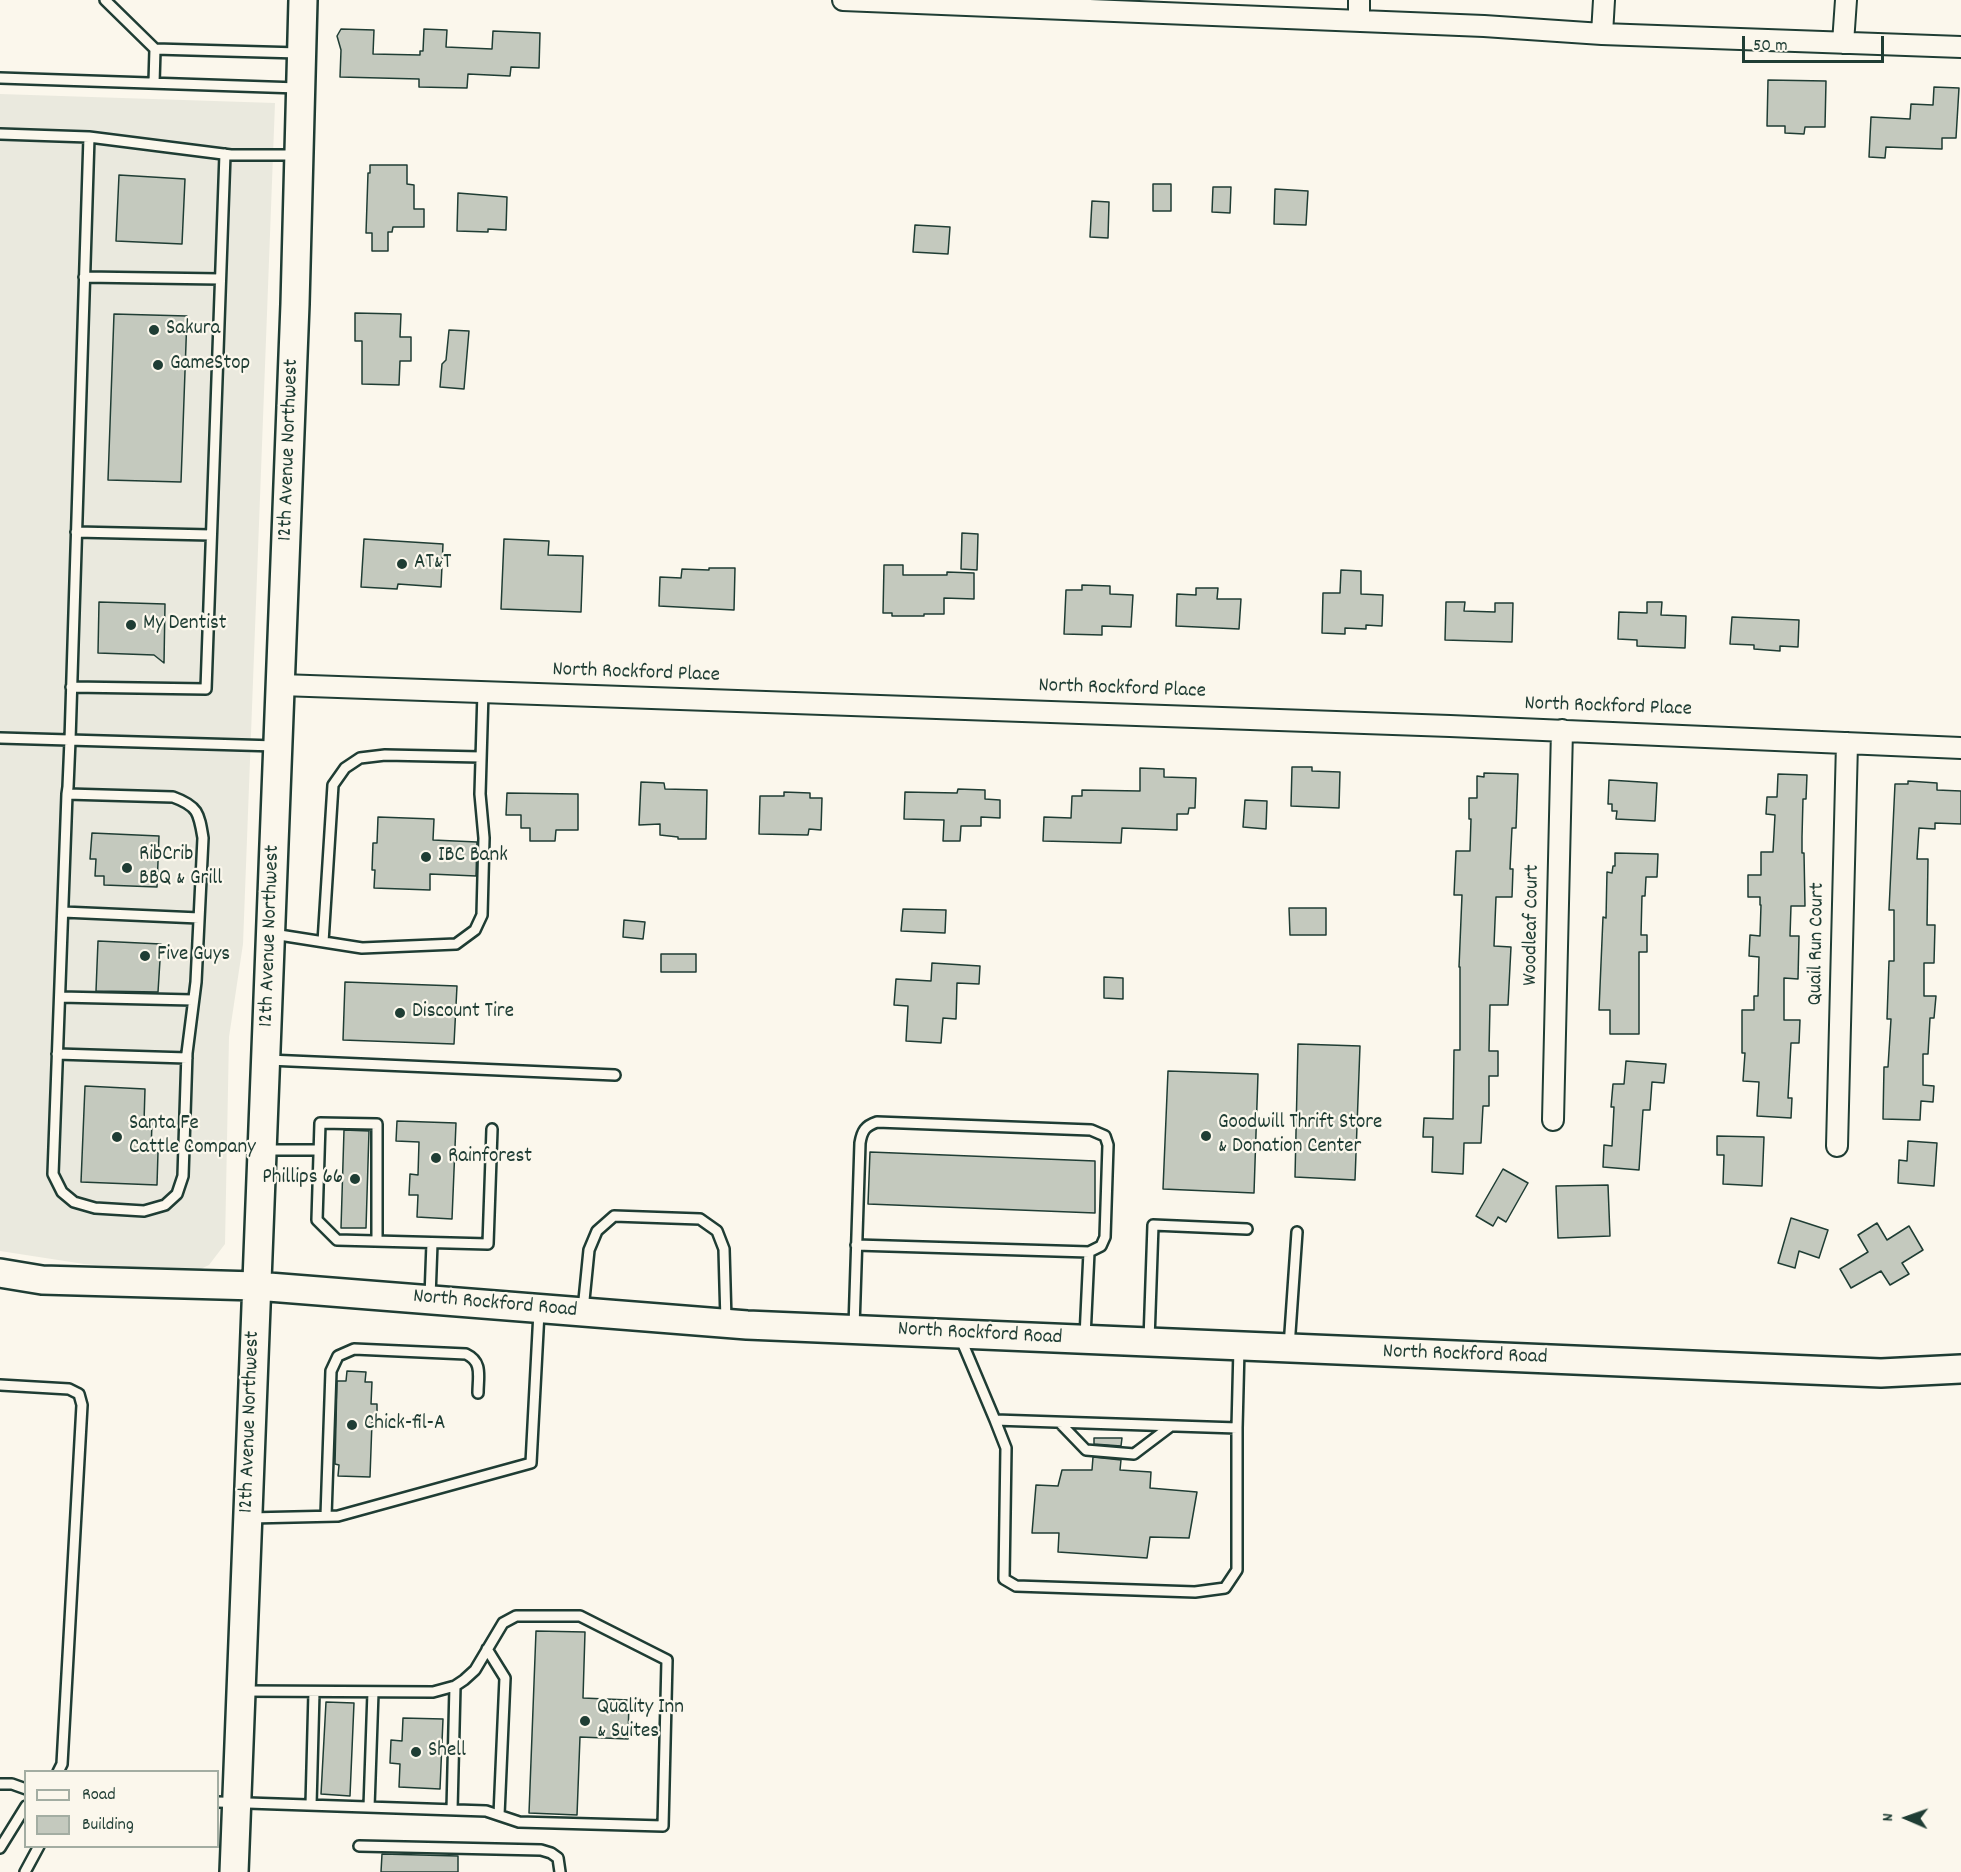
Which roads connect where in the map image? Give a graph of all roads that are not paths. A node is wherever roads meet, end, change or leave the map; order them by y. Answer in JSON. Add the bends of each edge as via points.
{"nodes":[{"id":1,"x":105,"y":0,"type":"edge"},
{"id":2,"x":303,"y":0,"type":"edge"},
{"id":3,"x":843,"y":0,"type":"edge"},
{"id":4,"x":1359,"y":0,"type":"edge"},
{"id":5,"x":1604,"y":0,"type":"edge"},
{"id":6,"x":1846,"y":0,"type":"edge"},
{"id":7,"x":1359,"y":21,"type":"junction"},
{"id":8,"x":1602,"y":34,"type":"junction"},
{"id":9,"x":1843,"y":43,"type":"junction"},
{"id":10,"x":1961,"y":47,"type":"edge"},
{"id":11,"x":155,"y":50,"type":"junction"},
{"id":12,"x":302,"y":54,"type":"junction"},
{"id":13,"x":0,"y":78,"type":"edge"},
{"id":14,"x":154,"y":83,"type":"junction"},
{"id":15,"x":301,"y":88,"type":"junction"},
{"id":16,"x":0,"y":134,"type":"edge"},
{"id":17,"x":89,"y":137,"type":"junction"},
{"id":18,"x":225,"y":154,"type":"junction"},
{"id":19,"x":299,"y":155,"type":"junction"},
{"id":20,"x":84,"y":277,"type":"junction"},
{"id":21,"x":220,"y":279,"type":"junction"},
{"id":22,"x":76,"y":532,"type":"junction"},
{"id":23,"x":211,"y":535,"type":"junction"},
{"id":24,"x":281,"y":685,"type":"junction"},
{"id":25,"x":71,"y":687,"type":"junction"},
{"id":26,"x":483,"y":692,"type":"junction"},
{"id":27,"x":1562,"y":730,"type":"junction"},
{"id":28,"x":0,"y":738,"type":"edge"},
{"id":29,"x":70,"y":740,"type":"junction"},
{"id":30,"x":1847,"y":743,"type":"junction"},
{"id":31,"x":279,"y":746,"type":"junction"},
{"id":32,"x":1961,"y":748,"type":"edge"},
{"id":33,"x":481,"y":757,"type":"junction"},
{"id":34,"x":67,"y":794,"type":"junction"},
{"id":35,"x":63,"y":912,"type":"junction"},
{"id":36,"x":199,"y":918,"type":"junction"},
{"id":37,"x":271,"y":934,"type":"junction"},
{"id":38,"x":323,"y":942,"type":"junction"},
{"id":39,"x":60,"y":997,"type":"junction"},
{"id":40,"x":193,"y":1000,"type":"junction"},
{"id":41,"x":57,"y":1054,"type":"junction"},
{"id":42,"x":187,"y":1058,"type":"junction"},
{"id":43,"x":266,"y":1060,"type":"junction"},
{"id":44,"x":615,"y":1075,"type":"dead end"},
{"id":45,"x":1553,"y":1120,"type":"dead end"},
{"id":46,"x":492,"y":1129,"type":"dead end"},
{"id":47,"x":1837,"y":1146,"type":"dead end"},
{"id":48,"x":262,"y":1150,"type":"junction"},
{"id":49,"x":319,"y":1150,"type":"junction"},
{"id":50,"x":1247,"y":1229,"type":"dead end"},
{"id":51,"x":1298,"y":1232,"type":"dead end"},
{"id":52,"x":377,"y":1241,"type":"junction"},
{"id":53,"x":432,"y":1243,"type":"junction"},
{"id":54,"x":856,"y":1245,"type":"junction"},
{"id":55,"x":1089,"y":1252,"type":"junction"},
{"id":56,"x":0,"y":1273,"type":"edge"},
{"id":57,"x":256,"y":1286,"type":"junction"},
{"id":58,"x":430,"y":1300,"type":"junction"},
{"id":59,"x":539,"y":1308,"type":"junction"},
{"id":60,"x":583,"y":1312,"type":"junction"},
{"id":61,"x":726,"y":1323,"type":"junction"},
{"id":62,"x":854,"y":1329,"type":"junction"},
{"id":63,"x":959,"y":1334,"type":"junction"},
{"id":64,"x":1085,"y":1340,"type":"junction"},
{"id":65,"x":1149,"y":1342,"type":"junction"},
{"id":66,"x":1239,"y":1346,"type":"junction"},
{"id":67,"x":1289,"y":1348,"type":"junction"},
{"id":68,"x":1961,"y":1369,"type":"edge"},
{"id":69,"x":0,"y":1385,"type":"edge"},
{"id":70,"x":478,"y":1393,"type":"dead end"},
{"id":71,"x":995,"y":1420,"type":"junction"},
{"id":72,"x":1060,"y":1423,"type":"junction"},
{"id":73,"x":1171,"y":1426,"type":"junction"},
{"id":74,"x":1237,"y":1428,"type":"junction"},
{"id":75,"x":326,"y":1516,"type":"junction"},
{"id":76,"x":247,"y":1518,"type":"junction"},
{"id":77,"x":488,"y":1648,"type":"junction"},
{"id":78,"x":455,"y":1686,"type":"junction"},
{"id":79,"x":240,"y":1691,"type":"junction"},
{"id":80,"x":314,"y":1692,"type":"junction"},
{"id":81,"x":373,"y":1692,"type":"junction"},
{"id":82,"x":59,"y":1770,"type":"edge"},
{"id":83,"x":0,"y":1784,"type":"edge"},
{"id":84,"x":24,"y":1788,"type":"edge"},
{"id":85,"x":227,"y":1802,"type":"edge"},
{"id":86,"x":311,"y":1805,"type":"junction"},
{"id":87,"x":369,"y":1807,"type":"junction"},
{"id":88,"x":24,"y":1809,"type":"edge"},
{"id":89,"x":452,"y":1810,"type":"junction"},
{"id":90,"x":499,"y":1815,"type":"junction"},
{"id":91,"x":358,"y":1846,"type":"dead end"},
{"id":92,"x":0,"y":1848,"type":"edge"},
{"id":93,"x":38,"y":1848,"type":"edge"},
{"id":94,"x":25,"y":1872,"type":"edge"},
{"id":95,"x":234,"y":1872,"type":"edge"},
{"id":96,"x":560,"y":1872,"type":"edge"}],
"edges":[{"from":1,"to":11,"type":"lane"},
{"from":2,"to":12,"type":"street","name":"12th Avenue Northwest"},
{"from":3,"to":7,"type":"street"},
{"from":4,"to":7,"type":"street"},
{"from":5,"to":8,"type":"street"},
{"from":6,"to":9,"type":"street"},
{"from":7,"to":8,"type":"street"},
{"from":8,"to":9,"type":"street"},
{"from":9,"to":10,"type":"street"},
{"from":11,"to":12,"type":"lane"},
{"from":11,"to":14,"type":"lane"},
{"from":12,"to":15,"type":"street","name":"12th Avenue Northwest"},
{"from":13,"to":14,"type":"lane"},
{"from":14,"to":15,"type":"lane"},
{"from":15,"to":19,"type":"street","name":"12th Avenue Northwest"},
{"from":16,"to":17,"type":"lane"},
{"from":17,"to":18,"type":"lane"},
{"from":17,"to":20,"type":"lane"},
{"from":18,"to":19,"type":"lane"},
{"from":18,"to":21,"type":"lane"},
{"from":19,"to":24,"type":"street","name":"12th Avenue Northwest"},
{"from":20,"to":21,"type":"lane"},
{"from":20,"to":22,"type":"lane"},
{"from":21,"to":23,"type":"lane"},
{"from":22,"to":23,"type":"lane"},
{"from":22,"to":25,"type":"lane"},
{"from":23,"to":25,"type":"lane","via":[[206,689]]},
{"from":24,"to":26,"type":"street","name":"North Rockford Place"},
{"from":24,"to":31,"type":"street","name":"12th Avenue Northwest"},
{"from":25,"to":29,"type":"lane"},
{"from":26,"to":27,"type":"street","name":"North Rockford Place"},
{"from":26,"to":33,"type":"lane"},
{"from":27,"to":30,"type":"street","name":"North Rockford Place"},
{"from":27,"to":45,"type":"street","name":"Woodleaf Court"},
{"from":28,"to":29,"type":"lane"},
{"from":29,"to":31,"type":"lane"},
{"from":29,"to":34,"type":"lane"},
{"from":30,"to":32,"type":"street","name":"North Rockford Place"},
{"from":30,"to":47,"type":"street","name":"Quail Run Court"},
{"from":31,"to":37,"type":"street","name":"12th Avenue Northwest"},
{"from":33,"to":38,"type":"lane","via":[[385,755],[360,758],[345,768],[333,784]]},
{"from":33,"to":38,"type":"lane","via":[[482,915],[475,930],[456,944],[362,948]]},
{"from":34,"to":35,"type":"lane"},
{"from":34,"to":36,"type":"lane","via":[[173,797],[189,803],[200,816],[203,838]]},
{"from":35,"to":36,"type":"lane"},
{"from":35,"to":39,"type":"lane"},
{"from":36,"to":40,"type":"lane"},
{"from":37,"to":38,"type":"lane"},
{"from":37,"to":43,"type":"street","name":"12th Avenue Northwest"},
{"from":39,"to":40,"type":"lane"},
{"from":39,"to":41,"type":"lane"},
{"from":40,"to":42,"type":"lane"},
{"from":41,"to":42,"type":"lane"},
{"from":41,"to":42,"type":"lane","via":[[53,1174],[62,1192],[74,1202],[118,1211],[144,1211],[165,1205],[177,1194],[183,1176]]},
{"from":43,"to":44,"type":"lane"},
{"from":43,"to":48,"type":"street","name":"12th Avenue Northwest"},
{"from":46,"to":53,"type":"lane","via":[[488,1245]]},
{"from":48,"to":49,"type":"lane"},
{"from":48,"to":57,"type":"street","name":"12th Avenue Northwest"},
{"from":49,"to":52,"type":"lane","via":[[317,1220],[337,1240]]},
{"from":49,"to":52,"type":"lane","via":[[320,1123],[377,1124]]},
{"from":50,"to":65,"type":"lane","via":[[1153,1225]]},
{"from":51,"to":67,"type":"lane"},
{"from":52,"to":53,"type":"lane"},
{"from":53,"to":58,"type":"lane"},
{"from":54,"to":55,"type":"lane"},
{"from":54,"to":55,"type":"lane","via":[[861,1132],[877,1122],[1098,1132],[1105,1136],[1105,1237],[1101,1246]]},
{"from":54,"to":62,"type":"lane"},
{"from":55,"to":64,"type":"lane"},
{"from":56,"to":57,"type":"street","name":"North Rockford Road","via":[[42,1280]]},
{"from":57,"to":58,"type":"street","name":"North Rockford Road"},
{"from":57,"to":76,"type":"street","name":"12th Avenue Northwest"},
{"from":58,"to":59,"type":"street","name":"North Rockford Road"},
{"from":59,"to":60,"type":"street","name":"North Rockford Road"},
{"from":59,"to":75,"type":"lane","via":[[531,1463],[338,1516]]},
{"from":60,"to":61,"type":"street","name":"North Rockford Road"},
{"from":60,"to":61,"type":"lane","via":[[589,1250],[597,1231],[614,1216],[700,1219],[717,1231],[724,1249]]},
{"from":61,"to":62,"type":"street","name":"North Rockford Road"},
{"from":62,"to":63,"type":"street","name":"North Rockford Road"},
{"from":63,"to":64,"type":"street","name":"North Rockford Road"},
{"from":63,"to":71,"type":"lane"},
{"from":64,"to":65,"type":"street","name":"North Rockford Road"},
{"from":65,"to":66,"type":"street","name":"North Rockford Road"},
{"from":66,"to":67,"type":"street","name":"North Rockford Road"},
{"from":66,"to":74,"type":"lane"},
{"from":67,"to":68,"type":"street","name":"North Rockford Road","via":[[1881,1373]]},
{"from":69,"to":82,"type":"lane","via":[[69,1389],[79,1394],[82,1405]]},
{"from":70,"to":75,"type":"lane","via":[[478,1364],[466,1354],[354,1349],[338,1356],[331,1371]]},
{"from":71,"to":72,"type":"lane"},
{"from":71,"to":74,"type":"lane","via":[[1006,1448],[1004,1579],[1016,1586],[1195,1592],[1225,1588],[1237,1570]]},
{"from":72,"to":73,"type":"lane"},
{"from":72,"to":73,"type":"lane","via":[[1086,1450],[1134,1454]]},
{"from":73,"to":74,"type":"lane"},
{"from":75,"to":76,"type":"lane"},
{"from":76,"to":79,"type":"street","name":"12th Avenue Northwest"},
{"from":77,"to":78,"type":"lane","via":[[475,1670]]},
{"from":77,"to":90,"type":"lane","via":[[505,1678]]},
{"from":77,"to":90,"type":"lane","via":[[503,1623],[516,1616],[580,1616],[667,1660],[663,1826],[519,1821]]},
{"from":78,"to":81,"type":"lane","via":[[433,1692]]},
{"from":78,"to":89,"type":"lane"},
{"from":79,"to":80,"type":"lane"},
{"from":79,"to":85,"type":"street","name":"12th Avenue Northwest"},
{"from":80,"to":81,"type":"lane"},
{"from":80,"to":86,"type":"lane"},
{"from":81,"to":87,"type":"lane"},
{"from":83,"to":84,"type":"lane"},
{"from":85,"to":86,"type":"lane"},
{"from":85,"to":95,"type":"street","name":"12th Avenue Northwest"},
{"from":86,"to":87,"type":"lane"},
{"from":87,"to":89,"type":"lane"},
{"from":88,"to":92,"type":"lane"},
{"from":89,"to":90,"type":"lane"},
{"from":91,"to":96,"type":"lane","via":[[541,1850],[558,1858]]},
{"from":93,"to":94,"type":"lane"}]}
